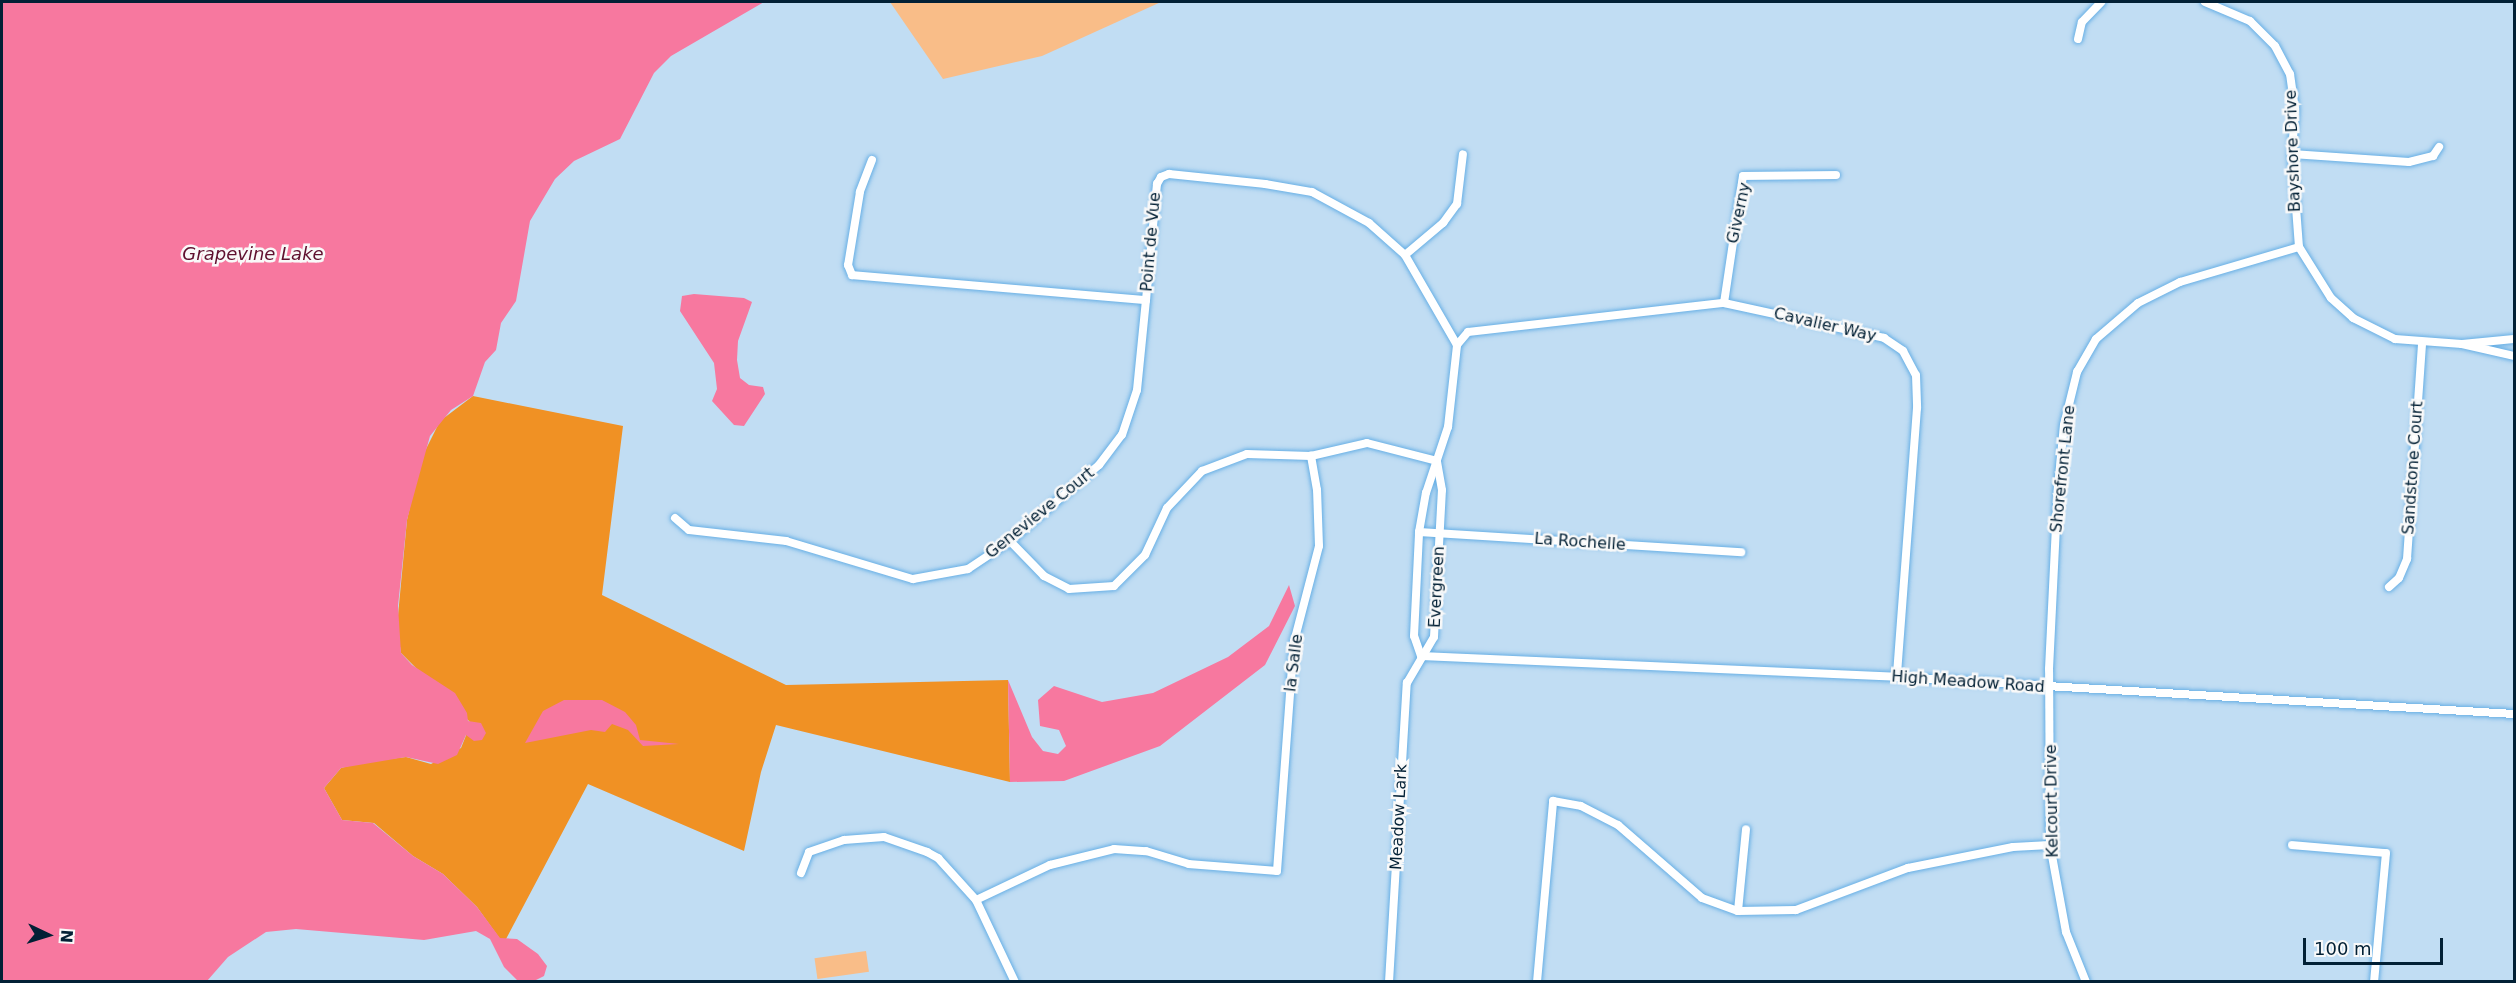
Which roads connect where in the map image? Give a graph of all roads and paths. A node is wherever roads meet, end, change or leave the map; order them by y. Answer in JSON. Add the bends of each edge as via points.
{"nodes":[{"id":1,"x":2101,"y":2,"type":"edge"},
{"id":2,"x":2205,"y":2,"type":"edge"},
{"id":3,"x":2078,"y":39,"type":"dead end"},
{"id":4,"x":2439,"y":147,"type":"dead end"},
{"id":5,"x":1463,"y":154,"type":"dead end"},
{"id":6,"x":2292,"y":154,"type":"junction"},
{"id":7,"x":872,"y":160,"type":"dead end"},
{"id":8,"x":1836,"y":175,"type":"dead end"},
{"id":9,"x":2299,"y":247,"type":"junction"},
{"id":10,"x":1405,"y":255,"type":"junction"},
{"id":11,"x":1146,"y":300,"type":"junction"},
{"id":12,"x":1724,"y":303,"type":"junction"},
{"id":13,"x":2514,"y":339,"type":"edge"},
{"id":14,"x":2422,"y":344,"type":"junction"},
{"id":15,"x":2462,"y":344,"type":"junction"},
{"id":16,"x":1457,"y":345,"type":"junction"},
{"id":17,"x":2514,"y":356,"type":"edge"},
{"id":18,"x":1311,"y":456,"type":"junction"},
{"id":19,"x":1437,"y":461,"type":"junction"},
{"id":20,"x":675,"y":518,"type":"dead end"},
{"id":21,"x":1419,"y":532,"type":"junction"},
{"id":22,"x":1440,"y":533,"type":"junction"},
{"id":23,"x":1010,"y":541,"type":"junction"},
{"id":24,"x":1741,"y":552,"type":"dead end"},
{"id":25,"x":2389,"y":587,"type":"dead end"},
{"id":26,"x":1421,"y":656,"type":"junction"},
{"id":27,"x":1897,"y":677,"type":"junction"},
{"id":28,"x":2051,"y":687,"type":"junction"},
{"id":29,"x":2514,"y":714,"type":"edge"},
{"id":30,"x":1746,"y":829,"type":"dead end"},
{"id":31,"x":2050,"y":845,"type":"junction"},
{"id":32,"x":2292,"y":845,"type":"dead end"},
{"id":33,"x":801,"y":873,"type":"dead end"},
{"id":34,"x":976,"y":900,"type":"junction"},
{"id":35,"x":1738,"y":911,"type":"junction"},
{"id":36,"x":1015,"y":981,"type":"edge"},
{"id":37,"x":1389,"y":981,"type":"edge"},
{"id":38,"x":1537,"y":981,"type":"edge"},
{"id":39,"x":2086,"y":981,"type":"edge"},
{"id":40,"x":2374,"y":981,"type":"edge"}],
"edges":[{"from":1,"to":3,"type":"street","via":[[2082,22]]},
{"from":2,"to":6,"type":"street","name":"Bayshore Drive","via":[[2250,21],[2283,59],[2295,109]]},
{"from":4,"to":6,"type":"street","via":[[2433,156],[2409,162]]},
{"from":5,"to":10,"type":"street","via":[[1457,204],[1443,223]]},
{"from":6,"to":9,"type":"street","name":"Bayshore Drive"},
{"from":7,"to":11,"type":"street","name":"Point de Vue","via":[[860,192],[848,265],[852,276]]},
{"from":8,"to":12,"type":"street","name":"Giverny","via":[[1743,176]]},
{"from":9,"to":14,"type":"street","name":"Bayshore Drive","via":[[2331,298],[2353,318],[2395,339]]},
{"from":9,"to":28,"type":"street","name":"Shorefront Lane","via":[[2164,289],[2138,303],[2096,339],[2085,355],[2064,425]]},
{"from":10,"to":11,"type":"street","name":"Point de Vue","via":[[1369,223],[1312,192],[1169,174],[1157,184]]},
{"from":10,"to":16,"type":"street","name":"Point de Vue"},
{"from":11,"to":23,"type":"street","name":"Genevieve Court","via":[[1137,390],[1122,435],[1099,465]]},
{"from":12,"to":16,"type":"street","name":"Cavalier Way","via":[[1468,332]]},
{"from":12,"to":27,"type":"street","name":"Cavalier Way","via":[[1884,338],[1903,351],[1916,375],[1917,408]]},
{"from":13,"to":15,"type":"street","name":"Bayshore Drive"},
{"from":14,"to":15,"type":"street","name":"Bayshore Drive"},
{"from":14,"to":25,"type":"street","name":"Sandstone Court","via":[[2406,559],[2399,578]]},
{"from":15,"to":17,"type":"street","name":"Bayshore Drive"},
{"from":16,"to":19,"type":"street","name":"Evergreen","via":[[1448,428]]},
{"from":18,"to":19,"type":"street","via":[[1367,443]]},
{"from":18,"to":23,"type":"street","via":[[1247,454],[1202,471],[1167,508],[1145,555],[1114,586],[1069,589],[1044,576]]},
{"from":18,"to":34,"type":"street","name":"la Salle","via":[[1319,546],[1294,642],[1277,872],[1189,864],[1146,851],[1114,849],[1050,865]]},
{"from":19,"to":21,"type":"street","name":"Evergreen"},
{"from":19,"to":22,"type":"street","name":"Evergreen","via":[[1442,490]]},
{"from":20,"to":23,"type":"street","name":"Genevieve Court","via":[[688,530],[786,542],[913,579],[968,569]]},
{"from":21,"to":22,"type":"street","name":"La Rochelle"},
{"from":21,"to":26,"type":"street","name":"Evergreen","via":[[1414,636]]},
{"from":22,"to":24,"type":"street","name":"La Rochelle"},
{"from":22,"to":26,"type":"street","name":"Evergreen","via":[[1434,637]]},
{"from":26,"to":27,"type":"street","name":"High Meadow Road"},
{"from":26,"to":37,"type":"street","name":"Meadow Lark","via":[[1407,683]]},
{"from":27,"to":28,"type":"street","name":"High Meadow Road"},
{"from":28,"to":29,"type":"street","name":"High Meadow Road"},
{"from":28,"to":31,"type":"street","name":"Kelcourt Drive"},
{"from":30,"to":35,"type":"street"},
{"from":31,"to":35,"type":"street","via":[[2013,847],[1908,868],[1796,910]]},
{"from":31,"to":39,"type":"street","name":"Kelcourt Drive","via":[[2066,932]]},
{"from":32,"to":40,"type":"street","via":[[2386,853]]},
{"from":33,"to":34,"type":"street","via":[[809,852],[844,840],[884,837],[938,858]]},
{"from":34,"to":36,"type":"street"},
{"from":35,"to":38,"type":"street","via":[[1702,898],[1618,825],[1581,806],[1553,801]]}]}
